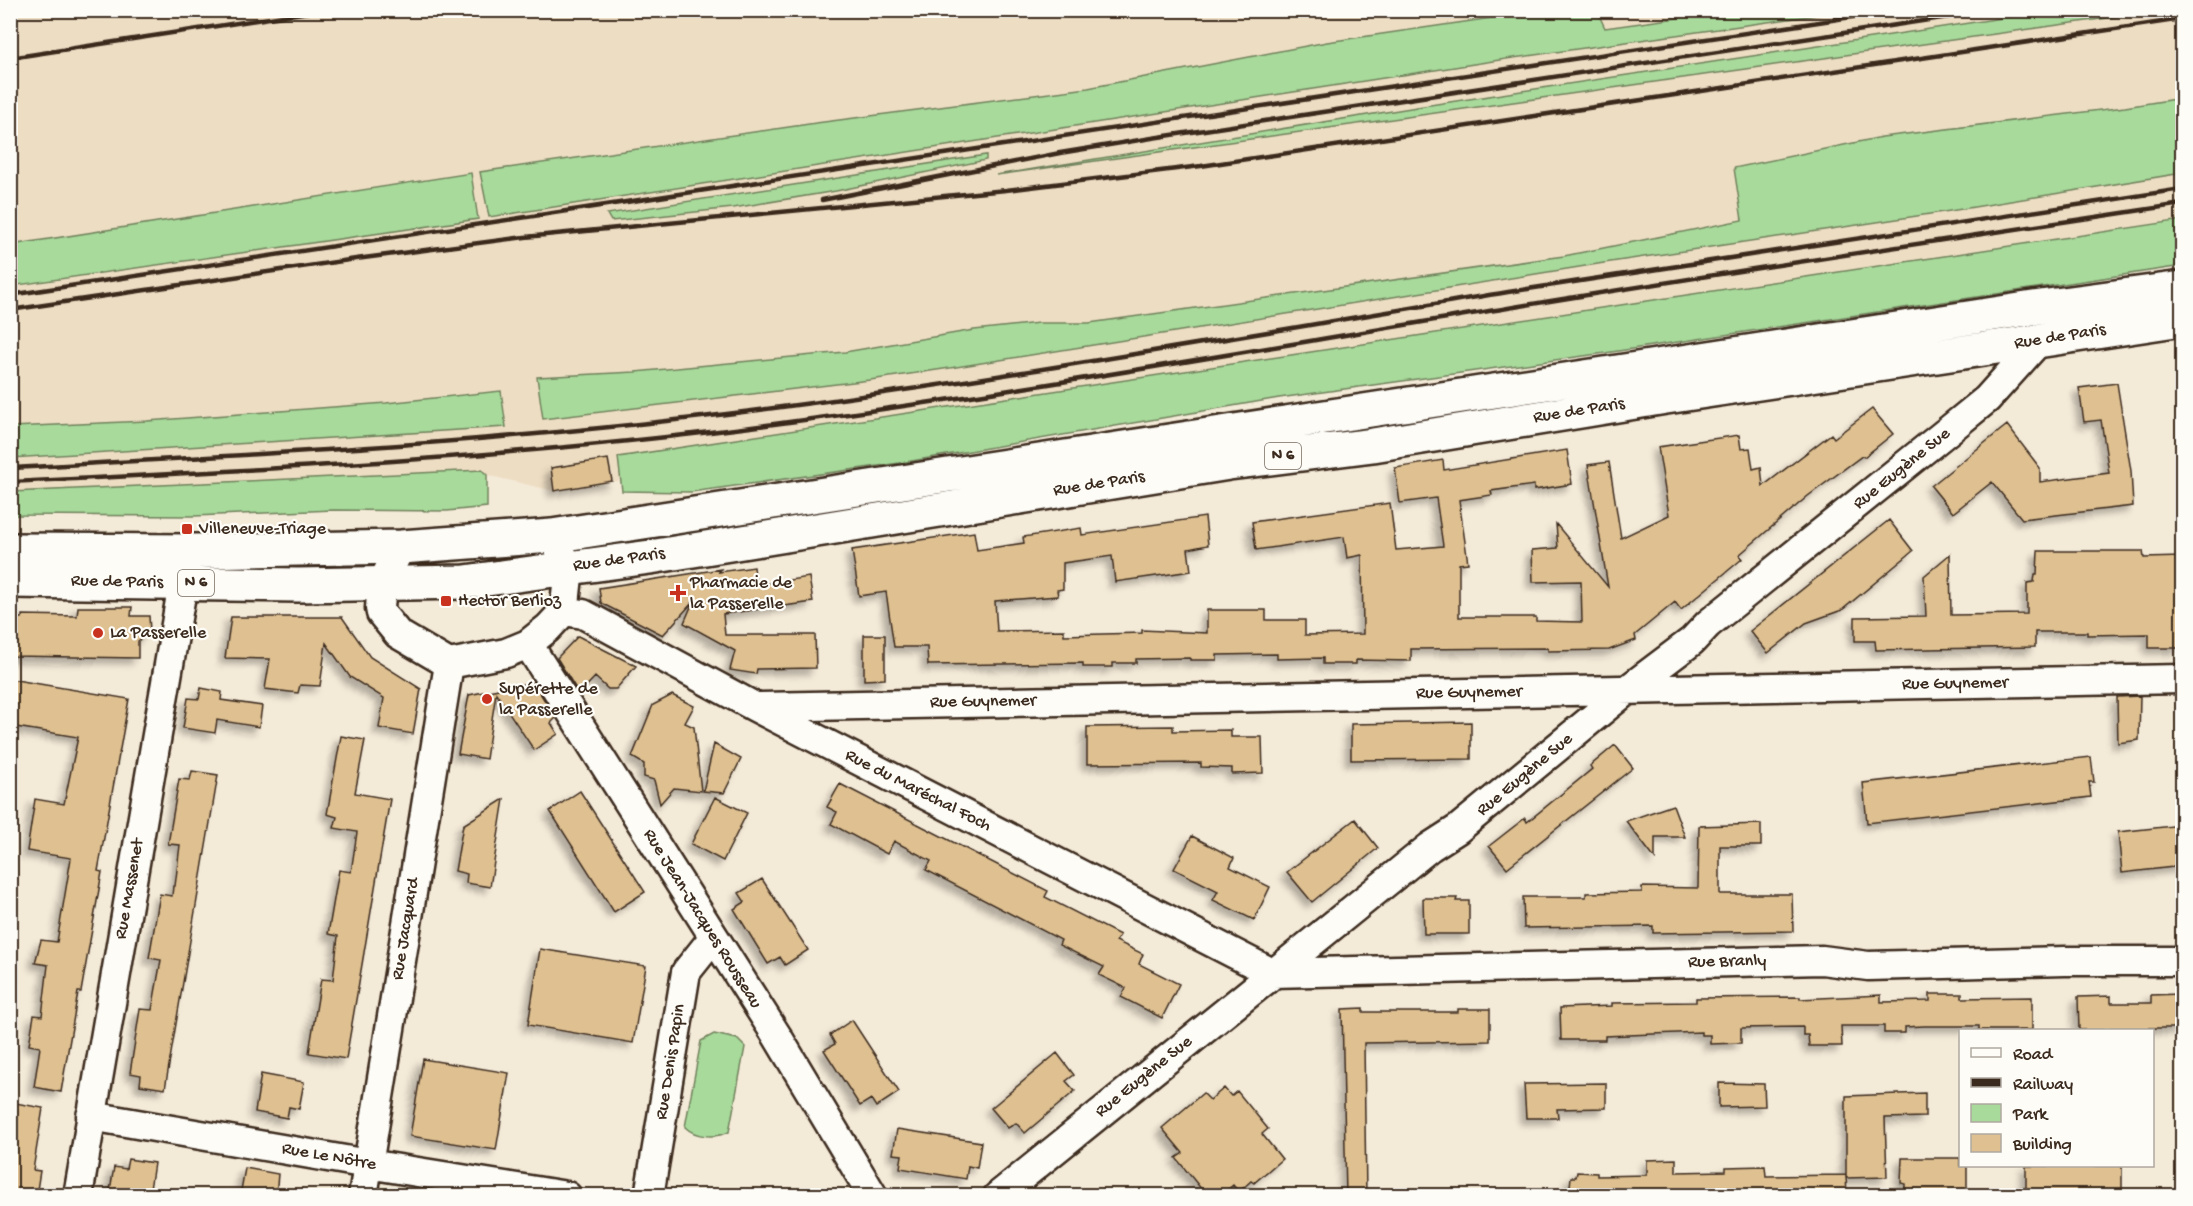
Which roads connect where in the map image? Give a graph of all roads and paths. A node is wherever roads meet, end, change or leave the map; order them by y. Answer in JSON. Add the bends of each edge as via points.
{"nodes":[{"id":1,"x":2182,"y":288,"type":"edge"},
{"id":2,"x":2182,"y":319,"type":"edge"},
{"id":3,"x":2039,"y":340,"type":"junction"},
{"id":4,"x":552,"y":536,"type":"junction"},
{"id":5,"x":401,"y":547,"type":"junction"},
{"id":6,"x":10,"y":550,"type":"edge"},
{"id":7,"x":568,"y":567,"type":"junction"},
{"id":8,"x":10,"y":581,"type":"edge"},
{"id":9,"x":183,"y":583,"type":"junction"},
{"id":10,"x":382,"y":583,"type":"junction"},
{"id":11,"x":564,"y":611,"type":"junction"},
{"id":12,"x":528,"y":644,"type":"junction"},
{"id":13,"x":449,"y":663,"type":"junction"},
{"id":14,"x":2182,"y":679,"type":"edge"},
{"id":15,"x":1627,"y":690,"type":"junction"},
{"id":16,"x":755,"y":707,"type":"junction"},
{"id":17,"x":714,"y":937,"type":"junction"},
{"id":18,"x":2182,"y":962,"type":"edge"},
{"id":19,"x":1272,"y":973,"type":"junction"},
{"id":20,"x":92,"y":1116,"type":"junction"},
{"id":21,"x":368,"y":1164,"type":"junction"},
{"id":22,"x":78,"y":1196,"type":"edge"},
{"id":23,"x":363,"y":1196,"type":"edge"},
{"id":24,"x":567,"y":1196,"type":"edge"},
{"id":25,"x":649,"y":1196,"type":"edge"},
{"id":26,"x":873,"y":1196,"type":"edge"},
{"id":27,"x":998,"y":1196,"type":"edge"}],
"edges":[{"from":1,"to":4,"type":"main road","name":"Rue de Paris","number":"N 6"},
{"from":2,"to":3,"type":"main road","name":"Rue de Paris","number":"N 6"},
{"from":3,"to":7,"type":"main road","name":"Rue de Paris","number":"N 6"},
{"from":3,"to":15,"type":"street","name":"Rue Eugène Sue","via":[[1987,399]]},
{"from":4,"to":5,"type":"main road","name":"Rue de Paris","number":"N 6"},
{"from":4,"to":7,"type":"street"},
{"from":5,"to":6,"type":"main road","name":"Rue de Paris","number":"N 6"},
{"from":5,"to":10,"type":"street"},
{"from":7,"to":10,"type":"main road","name":"Rue de Paris","number":"N 6","via":[[465,582]]},
{"from":7,"to":11,"type":"street"},
{"from":8,"to":9,"type":"main road","name":"Rue de Paris","number":"N 6"},
{"from":9,"to":10,"type":"main road","name":"Rue de Paris","number":"N 6"},
{"from":9,"to":20,"type":"street","name":"Rue Massenet"},
{"from":10,"to":13,"type":"street","via":[[380,608],[398,634]]},
{"from":11,"to":12,"type":"street"},
{"from":11,"to":16,"type":"street","name":"Rue du Maréchal Foch","via":[[583,614]]},
{"from":12,"to":13,"type":"street","via":[[506,653]]},
{"from":12,"to":17,"type":"street","name":"Rue Jean-Jacques Rousseau"},
{"from":13,"to":21,"type":"street","name":"Rue Jacquard"},
{"from":14,"to":15,"type":"street","name":"Rue Guynemer"},
{"from":15,"to":16,"type":"street","name":"Rue Guynemer"},
{"from":15,"to":19,"type":"street","name":"Rue Eugène Sue","via":[[1458,829]]},
{"from":16,"to":19,"type":"street","name":"Rue du Maréchal Foch"},
{"from":17,"to":25,"type":"street","name":"Rue Denis Papin","via":[[686,972]]},
{"from":17,"to":26,"type":"street","name":"Rue Jean-Jacques Rousseau"},
{"from":18,"to":19,"type":"street","name":"Rue Branly","via":[[1868,966],[1822,960]]},
{"from":19,"to":27,"type":"street","name":"Rue Eugène Sue"},
{"from":20,"to":21,"type":"street","name":"Rue Le Nôtre"},
{"from":20,"to":22,"type":"street","name":"Rue Massenet"},
{"from":21,"to":23,"type":"street","name":"Rue Jacquard"},
{"from":21,"to":24,"type":"street","name":"Rue Le Nôtre"}]}
